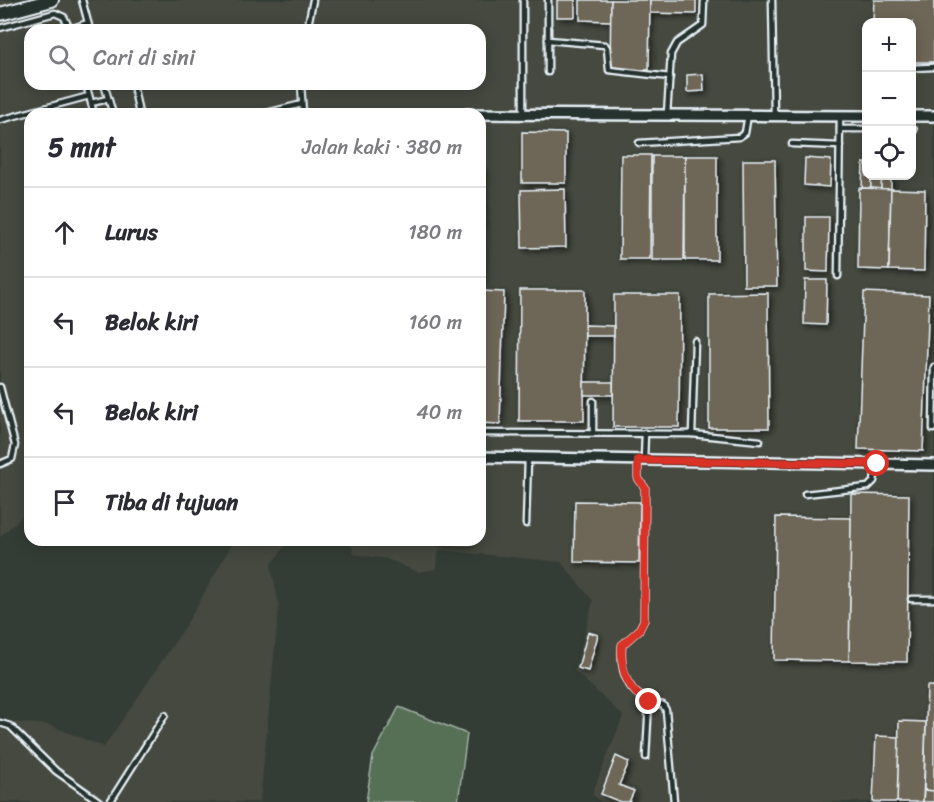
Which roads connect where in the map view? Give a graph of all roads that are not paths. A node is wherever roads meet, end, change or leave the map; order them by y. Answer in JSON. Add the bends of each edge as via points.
{"nodes":[{"id":1,"x":52,"y":0,"type":"edge"},
{"id":2,"x":82,"y":0,"type":"edge"},
{"id":3,"x":313,"y":0,"type":"edge"},
{"id":4,"x":523,"y":0,"type":"edge"},
{"id":5,"x":548,"y":0,"type":"edge"},
{"id":6,"x":704,"y":0,"type":"edge"},
{"id":7,"x":772,"y":0,"type":"edge"},
{"id":8,"x":0,"y":14,"type":"edge"},
{"id":9,"x":88,"y":23,"type":"joint"},
{"id":10,"x":68,"y":24,"type":"edge"},
{"id":11,"x":85,"y":24,"type":"edge"},
{"id":12,"x":308,"y":24,"type":"edge"},
{"id":13,"x":0,"y":28,"type":"edge"},
{"id":14,"x":548,"y":40,"type":"junction"},
{"id":15,"x":934,"y":67,"type":"edge"},
{"id":16,"x":916,"y":68,"type":"edge"},
{"id":17,"x":548,"y":72,"type":"dead end"},
{"id":18,"x":670,"y":76,"type":"junction"},
{"id":19,"x":88,"y":90,"type":"edge"},
{"id":20,"x":106,"y":90,"type":"edge"},
{"id":21,"x":133,"y":90,"type":"edge"},
{"id":22,"x":302,"y":90,"type":"edge"},
{"id":23,"x":89,"y":96,"type":"junction"},
{"id":24,"x":108,"y":99,"type":"junction"},
{"id":25,"x":91,"y":103,"type":"junction"},
{"id":26,"x":302,"y":104,"type":"junction"},
{"id":27,"x":44,"y":108,"type":"edge"},
{"id":28,"x":92,"y":108,"type":"edge"},
{"id":29,"x":111,"y":108,"type":"edge"},
{"id":30,"x":138,"y":108,"type":"edge"},
{"id":31,"x":286,"y":108,"type":"edge"},
{"id":32,"x":302,"y":108,"type":"edge"},
{"id":33,"x":523,"y":113,"type":"junction"},
{"id":34,"x":24,"y":114,"type":"edge"},
{"id":35,"x":486,"y":114,"type":"edge"},
{"id":36,"x":667,"y":114,"type":"junction"},
{"id":37,"x":748,"y":115,"type":"junction"},
{"id":38,"x":774,"y":115,"type":"junction"},
{"id":39,"x":840,"y":115,"type":"junction"},
{"id":40,"x":862,"y":116,"type":"edge"},
{"id":41,"x":916,"y":116,"type":"edge"},
{"id":42,"x":934,"y":116,"type":"edge"},
{"id":43,"x":0,"y":120,"type":"edge"},
{"id":44,"x":840,"y":129,"type":"junction"},
{"id":45,"x":862,"y":129,"type":"edge"},
{"id":46,"x":639,"y":143,"type":"dead end"},
{"id":47,"x":792,"y":144,"type":"dead end"},
{"id":48,"x":840,"y":146,"type":"junction"},
{"id":49,"x":838,"y":276,"type":"dead end"},
{"id":50,"x":695,"y":341,"type":"dead end"},
{"id":51,"x":934,"y":367,"type":"edge"},
{"id":52,"x":0,"y":387,"type":"edge"},
{"id":53,"x":593,"y":402,"type":"dead end"},
{"id":54,"x":933,"y":429,"type":"edge"},
{"id":55,"x":486,"y":433,"type":"edge"},
{"id":56,"x":593,"y":433,"type":"junction"},
{"id":57,"x":645,"y":433,"type":"junction"},
{"id":58,"x":692,"y":434,"type":"junction"},
{"id":59,"x":760,"y":441,"type":"dead end"},
{"id":60,"x":486,"y":457,"type":"edge"},
{"id":61,"x":528,"y":458,"type":"junction"},
{"id":62,"x":641,"y":460,"type":"junction"},
{"id":63,"x":0,"y":464,"type":"edge"},
{"id":64,"x":877,"y":464,"type":"junction"},
{"id":65,"x":934,"y":465,"type":"edge"},
{"id":66,"x":805,"y":494,"type":"dead end"},
{"id":67,"x":526,"y":524,"type":"dead end"},
{"id":68,"x":911,"y":599,"type":"dead end"},
{"id":69,"x":934,"y":599,"type":"edge"},
{"id":70,"x":649,"y":702,"type":"junction"},
{"id":71,"x":165,"y":715,"type":"dead end"},
{"id":72,"x":0,"y":723,"type":"edge"},
{"id":73,"x":646,"y":757,"type":"dead end"},
{"id":74,"x":100,"y":802,"type":"edge"},
{"id":75,"x":110,"y":802,"type":"edge"},
{"id":76,"x":674,"y":802,"type":"edge"}],
"edges":[{"from":1,"to":8,"type":"street"},
{"from":2,"to":9,"type":"lane"},
{"from":3,"to":12,"type":"lane"},
{"from":4,"to":33,"type":"lane"},
{"from":5,"to":14,"type":"lane"},
{"from":6,"to":18,"type":"lane","via":[[703,25],[677,43],[671,54]]},
{"from":7,"to":38,"type":"lane"},
{"from":9,"to":11,"type":"lane"},
{"from":10,"to":13,"type":"lane","via":[[55,13]]},
{"from":14,"to":17,"type":"lane"},
{"from":14,"to":18,"type":"lane","via":[[604,45],[609,70]]},
{"from":15,"to":16,"type":"lane"},
{"from":18,"to":36,"type":"lane"},
{"from":19,"to":23,"type":"lane"},
{"from":20,"to":24,"type":"lane"},
{"from":21,"to":30,"type":"lane"},
{"from":22,"to":26,"type":"lane"},
{"from":23,"to":25,"type":"lane"},
{"from":23,"to":27,"type":"lane"},
{"from":24,"to":25,"type":"lane"},
{"from":24,"to":29,"type":"lane"},
{"from":25,"to":28,"type":"lane"},
{"from":26,"to":31,"type":"lane"},
{"from":26,"to":32,"type":"lane"},
{"from":33,"to":35,"type":"street"},
{"from":33,"to":36,"type":"street"},
{"from":34,"to":43,"type":"lane"},
{"from":36,"to":37,"type":"street"},
{"from":37,"to":38,"type":"street"},
{"from":37,"to":46,"type":"lane","via":[[745,133],[739,137]]},
{"from":38,"to":39,"type":"street"},
{"from":39,"to":40,"type":"street"},
{"from":39,"to":44,"type":"lane"},
{"from":41,"to":42,"type":"street"},
{"from":44,"to":45,"type":"lane"},
{"from":44,"to":48,"type":"lane"},
{"from":47,"to":48,"type":"lane"},
{"from":48,"to":49,"type":"lane"},
{"from":50,"to":58,"type":"lane"},
{"from":51,"to":54,"type":"lane"},
{"from":52,"to":63,"type":"lane","via":[[15,445],[12,459]]},
{"from":53,"to":56,"type":"lane"},
{"from":55,"to":56,"type":"lane"},
{"from":56,"to":57,"type":"lane"},
{"from":57,"to":58,"type":"lane"},
{"from":57,"to":62,"type":"lane"},
{"from":58,"to":59,"type":"lane"},
{"from":60,"to":61,"type":"street"},
{"from":61,"to":62,"type":"street"},
{"from":61,"to":67,"type":"lane"},
{"from":62,"to":64,"type":"street"},
{"from":62,"to":70,"type":"lane","via":[[638,478],[645,488],[644,620],[622,645],[621,655],[633,690]]},
{"from":64,"to":65,"type":"street"},
{"from":64,"to":66,"type":"lane","via":[[874,481],[868,487]]},
{"from":68,"to":69,"type":"lane"},
{"from":70,"to":73,"type":"lane"},
{"from":70,"to":76,"type":"lane","via":[[663,705],[666,710]]},
{"from":71,"to":75,"type":"lane"},
{"from":72,"to":74,"type":"lane","via":[[10,726],[56,771]]}]}
